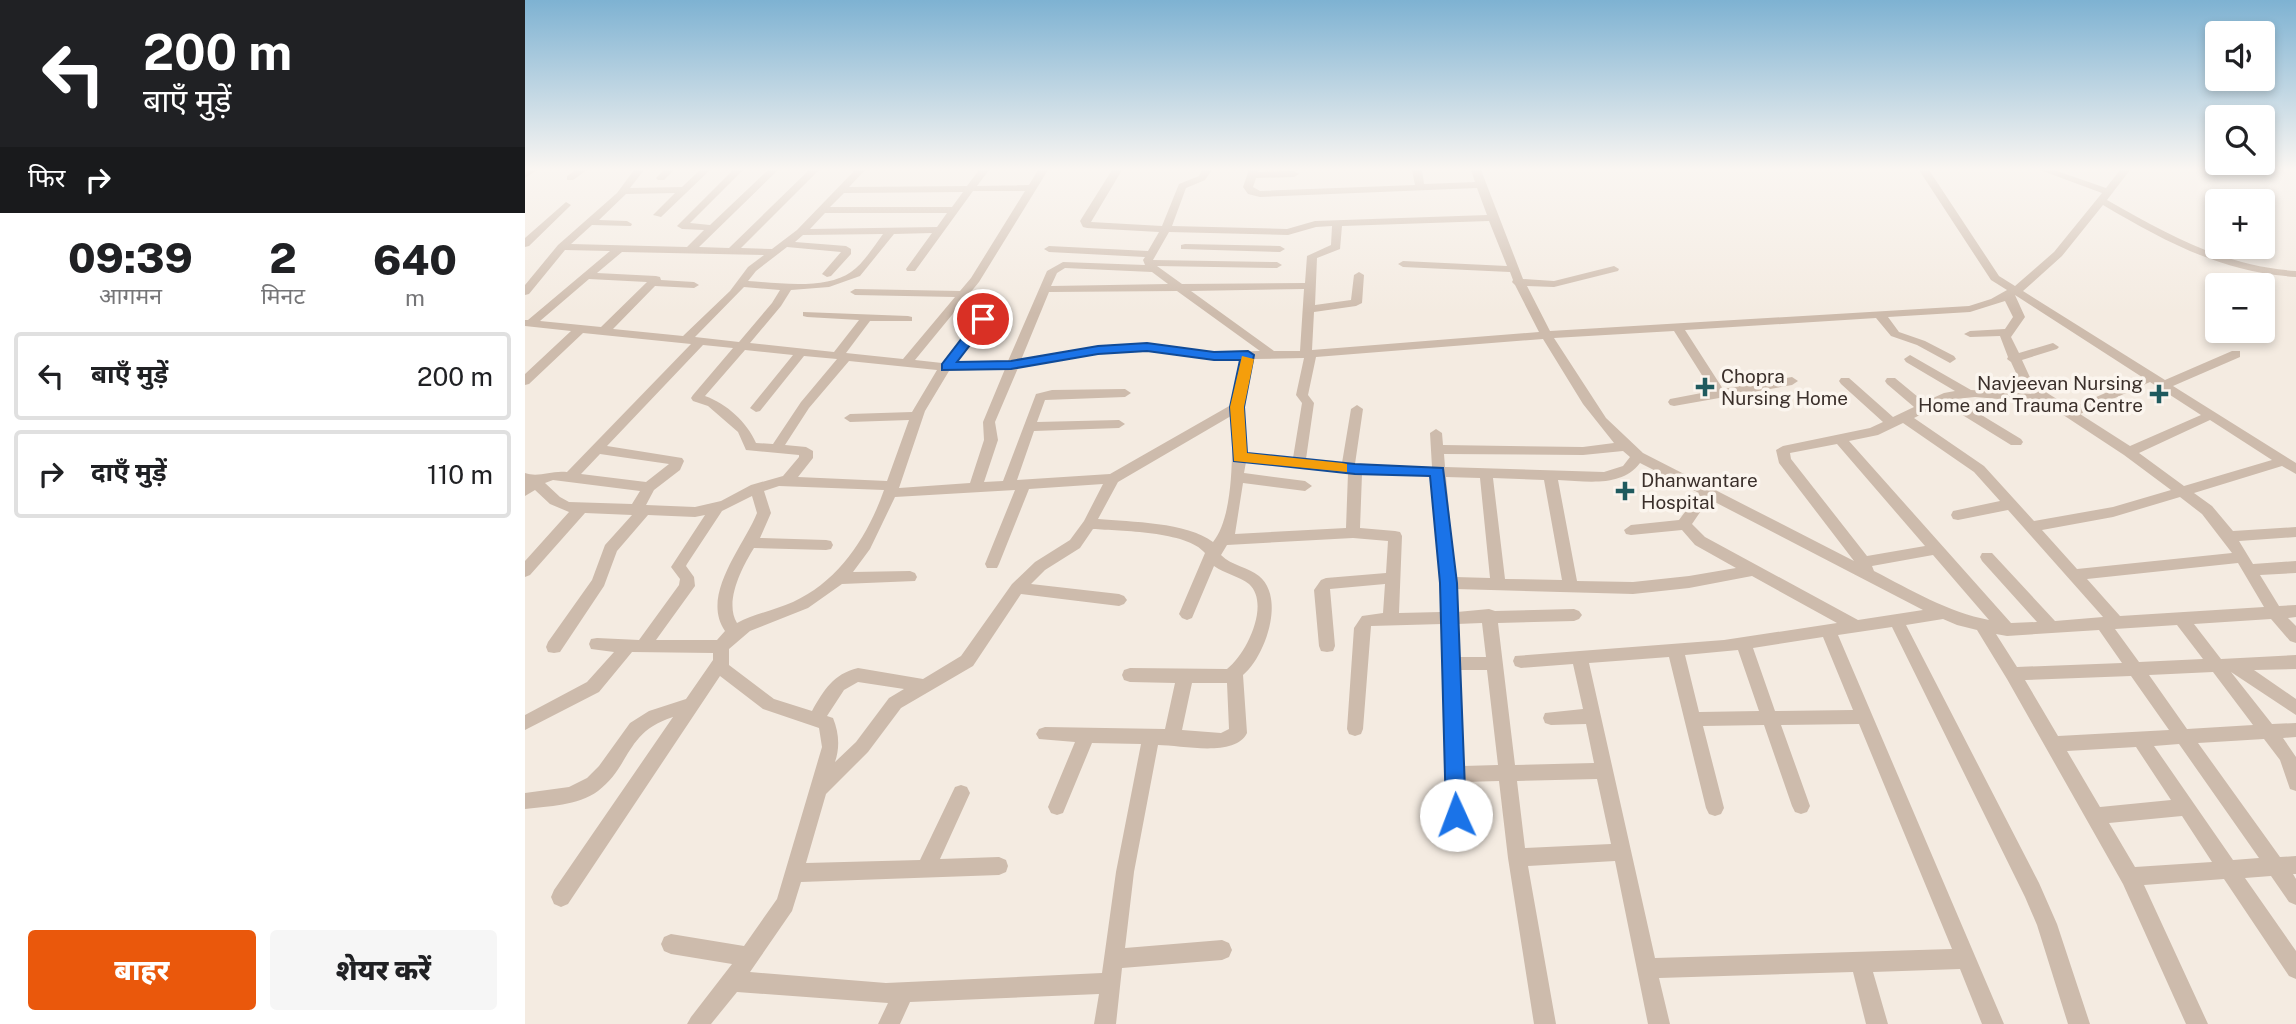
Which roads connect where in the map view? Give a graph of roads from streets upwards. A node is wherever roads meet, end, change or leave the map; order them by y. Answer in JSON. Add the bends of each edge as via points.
{"nodes":[{"id":1,"x":553,"y":218,"type":"edge"},
{"id":2,"x":594,"y":218,"type":"edge"},
{"id":3,"x":690,"y":218,"type":"edge"},
{"id":4,"x":724,"y":218,"type":"edge"},
{"id":5,"x":765,"y":218,"type":"edge"},
{"id":6,"x":815,"y":218,"type":"edge"},
{"id":7,"x":948,"y":218,"type":"edge"},
{"id":8,"x":1012,"y":218,"type":"edge"},
{"id":9,"x":1088,"y":218,"type":"edge"},
{"id":10,"x":1170,"y":218,"type":"edge"},
{"id":11,"x":1492,"y":218,"type":"joint"},
{"id":12,"x":1957,"y":218,"type":"edge"},
{"id":13,"x":2086,"y":218,"type":"edge"},
{"id":14,"x":2141,"y":218,"type":"edge"},
{"id":15,"x":589,"y":222,"type":"junction"},
{"id":16,"x":1337,"y":224,"type":"junction"},
{"id":17,"x":627,"y":225,"type":"dead end"},
{"id":18,"x":714,"y":228,"type":"junction"},
{"id":19,"x":1166,"y":229,"type":"junction"},
{"id":20,"x":939,"y":230,"type":"junction"},
{"id":21,"x":891,"y":231,"type":"junction"},
{"id":22,"x":1238,"y":231,"type":"junction"},
{"id":23,"x":801,"y":232,"type":"junction"},
{"id":24,"x":525,"y":244,"type":"edge"},
{"id":25,"x":786,"y":244,"type":"junction"},
{"id":26,"x":562,"y":247,"type":"junction"},
{"id":27,"x":1185,"y":247,"type":"dead end"},
{"id":28,"x":620,"y":248,"type":"junction"},
{"id":29,"x":1233,"y":248,"type":"junction"},
{"id":30,"x":1280,"y":248,"type":"dead end"},
{"id":31,"x":1049,"y":249,"type":"dead end"},
{"id":32,"x":690,"y":250,"type":"junction"},
{"id":33,"x":731,"y":251,"type":"junction"},
{"id":34,"x":774,"y":252,"type":"junction"},
{"id":35,"x":1151,"y":262,"type":"junction"},
{"id":36,"x":1228,"y":264,"type":"junction"},
{"id":37,"x":1403,"y":264,"type":"dead end"},
{"id":38,"x":1277,"y":265,"type":"dead end"},
{"id":39,"x":1511,"y":269,"type":"junction"},
{"id":40,"x":1614,"y":269,"type":"dead end"},
{"id":41,"x":911,"y":270,"type":"dead end"},
{"id":42,"x":827,"y":274,"type":"dead end"},
{"id":43,"x":2296,"y":274,"type":"edge"},
{"id":44,"x":1359,"y":275,"type":"dead end"},
{"id":45,"x":587,"y":276,"type":"junction"},
{"id":46,"x":1517,"y":282,"type":"junction"},
{"id":47,"x":654,"y":284,"type":"junction"},
{"id":48,"x":740,"y":284,"type":"junction"},
{"id":49,"x":694,"y":285,"type":"dead end"},
{"id":50,"x":788,"y":285,"type":"junction"},
{"id":51,"x":1311,"y":286,"type":"junction"},
{"id":52,"x":1178,"y":288,"type":"junction"},
{"id":53,"x":1044,"y":289,"type":"junction"},
{"id":54,"x":525,"y":292,"type":"edge"},
{"id":55,"x":855,"y":292,"type":"dead end"},
{"id":56,"x":963,"y":293,"type":"junction"},
{"id":57,"x":2011,"y":294,"type":"junction"},
{"id":58,"x":1309,"y":309,"type":"junction"},
{"id":59,"x":807,"y":314,"type":"dead end"},
{"id":60,"x":1879,"y":314,"type":"junction"},
{"id":61,"x":867,"y":317,"type":"junction"},
{"id":62,"x":908,"y":319,"type":"dead end"},
{"id":63,"x":983,"y":319,"type":"dead end"},
{"id":64,"x":531,"y":324,"type":"edge"},
{"id":65,"x":1677,"y":327,"type":"junction"},
{"id":66,"x":579,"y":330,"type":"junction"},
{"id":67,"x":603,"y":332,"type":"junction"},
{"id":68,"x":2006,"y":332,"type":"junction"},
{"id":69,"x":1969,"y":334,"type":"dead end"},
{"id":70,"x":1544,"y":335,"type":"junction"},
{"id":71,"x":525,"y":336,"type":"edge"},
{"id":72,"x":692,"y":341,"type":"junction"},
{"id":73,"x":742,"y":346,"type":"junction"},
{"id":74,"x":2053,"y":346,"type":"dead end"},
{"id":75,"x":801,"y":352,"type":"junction"},
{"id":76,"x":1309,"y":354,"type":"junction"},
{"id":77,"x":2236,"y":354,"type":"dead end"},
{"id":78,"x":1248,"y":355,"type":"junction"},
{"id":79,"x":1272,"y":355,"type":"junction"},
{"id":80,"x":841,"y":356,"type":"junction"},
{"id":81,"x":1910,"y":359,"type":"dead end"},
{"id":82,"x":1949,"y":359,"type":"dead end"},
{"id":83,"x":2013,"y":359,"type":"junction"},
{"id":84,"x":906,"y":363,"type":"junction"},
{"id":85,"x":1011,"y":365,"type":"junction"},
{"id":86,"x":946,"y":367,"type":"junction"},
{"id":87,"x":528,"y":375,"type":"edge"},
{"id":88,"x":2151,"y":377,"type":"junction"},
{"id":89,"x":1792,"y":381,"type":"dead end"},
{"id":90,"x":1845,"y":381,"type":"dead end"},
{"id":91,"x":1891,"y":382,"type":"dead end"},
{"id":92,"x":2164,"y":385,"type":"junction"},
{"id":93,"x":1125,"y":393,"type":"dead end"},
{"id":94,"x":1720,"y":394,"type":"junction"},
{"id":95,"x":1969,"y":394,"type":"junction"},
{"id":96,"x":1944,"y":398,"type":"junction"},
{"id":97,"x":2043,"y":398,"type":"junction"},
{"id":98,"x":1674,"y":402,"type":"dead end"},
{"id":99,"x":1237,"y":407,"type":"junction"},
{"id":100,"x":1922,"y":407,"type":"junction"},
{"id":101,"x":756,"y":408,"type":"dead end"},
{"id":102,"x":1357,"y":409,"type":"dead end"},
{"id":103,"x":2069,"y":414,"type":"junction"},
{"id":104,"x":2211,"y":415,"type":"junction"},
{"id":105,"x":918,"y":416,"type":"junction"},
{"id":106,"x":850,"y":418,"type":"dead end"},
{"id":107,"x":1898,"y":420,"type":"junction"},
{"id":108,"x":1119,"y":424,"type":"dead end"},
{"id":109,"x":1028,"y":427,"type":"junction"},
{"id":110,"x":1436,"y":433,"type":"dead end"},
{"id":111,"x":1840,"y":439,"type":"junction"},
{"id":112,"x":2016,"y":442,"type":"dead end"},
{"id":113,"x":1624,"y":446,"type":"junction"},
{"id":114,"x":596,"y":449,"type":"junction"},
{"id":115,"x":775,"y":449,"type":"junction"},
{"id":116,"x":1436,"y":449,"type":"junction"},
{"id":117,"x":2129,"y":452,"type":"junction"},
{"id":118,"x":1638,"y":456,"type":"junction"},
{"id":119,"x":1240,"y":457,"type":"junction"},
{"id":120,"x":1299,"y":463,"type":"junction"},
{"id":121,"x":2291,"y":465,"type":"edge"},
{"id":122,"x":1352,"y":469,"type":"junction"},
{"id":123,"x":1437,"y":471,"type":"junction"},
{"id":124,"x":1486,"y":472,"type":"junction"},
{"id":125,"x":1549,"y":474,"type":"junction"},
{"id":126,"x":569,"y":477,"type":"junction"},
{"id":127,"x":1237,"y":477,"type":"junction"},
{"id":128,"x":1113,"y":479,"type":"junction"},
{"id":129,"x":788,"y":480,"type":"junction"},
{"id":130,"x":529,"y":484,"type":"edge"},
{"id":131,"x":1024,"y":485,"type":"junction"},
{"id":132,"x":1009,"y":486,"type":"junction"},
{"id":133,"x":1305,"y":486,"type":"dead end"},
{"id":134,"x":649,"y":487,"type":"junction"},
{"id":135,"x":756,"y":488,"type":"junction"},
{"id":136,"x":975,"y":488,"type":"junction"},
{"id":137,"x":891,"y":489,"type":"junction"},
{"id":138,"x":2184,"y":491,"type":"junction"},
{"id":139,"x":1707,"y":492,"type":"junction"},
{"id":140,"x":2011,"y":504,"type":"junction"},
{"id":141,"x":717,"y":508,"type":"junction"},
{"id":142,"x":580,"y":509,"type":"junction"},
{"id":143,"x":640,"y":510,"type":"junction"},
{"id":144,"x":1958,"y":515,"type":"dead end"},
{"id":145,"x":1089,"y":524,"type":"junction"},
{"id":146,"x":1685,"y":525,"type":"junction"},
{"id":147,"x":2032,"y":527,"type":"junction"},
{"id":148,"x":1631,"y":530,"type":"dead end"},
{"id":149,"x":2296,"y":532,"type":"edge"},
{"id":150,"x":1353,"y":533,"type":"junction"},
{"id":151,"x":2229,"y":536,"type":"junction"},
{"id":152,"x":1226,"y":540,"type":"junction"},
{"id":153,"x":748,"y":543,"type":"junction"},
{"id":154,"x":826,"y":545,"type":"dead end"},
{"id":155,"x":1936,"y":549,"type":"junction"},
{"id":156,"x":1212,"y":554,"type":"junction"},
{"id":157,"x":1987,"y":557,"type":"dead end"},
{"id":158,"x":2245,"y":563,"type":"junction"},
{"id":159,"x":992,"y":564,"type":"dead end"},
{"id":160,"x":2296,"y":567,"type":"edge"},
{"id":161,"x":1866,"y":569,"type":"junction"},
{"id":162,"x":1754,"y":570,"type":"junction"},
{"id":163,"x":525,"y":571,"type":"edge"},
{"id":164,"x":2074,"y":575,"type":"junction"},
{"id":165,"x":910,"y":577,"type":"dead end"},
{"id":166,"x":838,"y":578,"type":"junction"},
{"id":167,"x":1393,"y":578,"type":"junction"},
{"id":168,"x":1448,"y":583,"type":"junction"},
{"id":169,"x":1498,"y":584,"type":"junction"},
{"id":170,"x":1571,"y":586,"type":"junction"},
{"id":171,"x":1017,"y":588,"type":"junction"},
{"id":172,"x":1119,"y":600,"type":"dead end"},
{"id":173,"x":2296,"y":611,"type":"edge"},
{"id":174,"x":1943,"y":612,"type":"junction"},
{"id":175,"x":2275,"y":613,"type":"junction"},
{"id":176,"x":1187,"y":614,"type":"dead end"},
{"id":177,"x":1449,"y":615,"type":"junction"},
{"id":178,"x":1489,"y":615,"type":"junction"},
{"id":179,"x":1574,"y":615,"type":"dead end"},
{"id":180,"x":1391,"y":617,"type":"junction"},
{"id":181,"x":2181,"y":619,"type":"junction"},
{"id":182,"x":1896,"y":620,"type":"junction"},
{"id":183,"x":2110,"y":624,"type":"junction"},
{"id":184,"x":1856,"y":626,"type":"junction"},
{"id":185,"x":1983,"y":627,"type":"junction"},
{"id":186,"x":2052,"y":628,"type":"junction"},
{"id":187,"x":1828,"y":630,"type":"junction"},
{"id":188,"x":735,"y":631,"type":"junction"},
{"id":189,"x":2007,"y":631,"type":"junction"},
{"id":190,"x":2296,"y":637,"type":"edge"},
{"id":191,"x":1743,"y":643,"type":"junction"},
{"id":192,"x":597,"y":644,"type":"dead end"},
{"id":193,"x":635,"y":646,"type":"junction"},
{"id":194,"x":1327,"y":646,"type":"dead end"},
{"id":195,"x":554,"y":647,"type":"dead end"},
{"id":196,"x":1676,"y":651,"type":"junction"},
{"id":197,"x":720,"y":655,"type":"junction"},
{"id":198,"x":1580,"y":657,"type":"junction"},
{"id":199,"x":1521,"y":661,"type":"dead end"},
{"id":200,"x":2296,"y":662,"type":"edge"},
{"id":201,"x":1494,"y":663,"type":"junction"},
{"id":202,"x":1451,"y":664,"type":"junction"},
{"id":203,"x":2226,"y":665,"type":"junction"},
{"id":204,"x":2136,"y":668,"type":"junction"},
{"id":205,"x":1235,"y":674,"type":"junction"},
{"id":206,"x":2013,"y":674,"type":"junction"},
{"id":207,"x":1130,"y":675,"type":"dead end"},
{"id":208,"x":1185,"y":676,"type":"junction"},
{"id":209,"x":925,"y":686,"type":"junction"},
{"id":210,"x":691,"y":705,"type":"junction"},
{"id":211,"x":2296,"y":708,"type":"edge"},
{"id":212,"x":1593,"y":716,"type":"junction"},
{"id":213,"x":1864,"y":717,"type":"junction"},
{"id":214,"x":817,"y":718,"type":"junction"},
{"id":215,"x":1551,"y":718,"type":"dead end"},
{"id":216,"x":1770,"y":718,"type":"junction"},
{"id":217,"x":1693,"y":719,"type":"junction"},
{"id":218,"x":525,"y":723,"type":"edge"},
{"id":219,"x":1355,"y":729,"type":"dead end"},
{"id":220,"x":2267,"y":730,"type":"junction"},
{"id":221,"x":2296,"y":730,"type":"edge"},
{"id":222,"x":1045,"y":734,"type":"dead end"},
{"id":223,"x":1087,"y":735,"type":"junction"},
{"id":224,"x":2183,"y":736,"type":"junction"},
{"id":225,"x":1151,"y":737,"type":"junction"},
{"id":226,"x":1172,"y":737,"type":"junction"},
{"id":227,"x":2140,"y":739,"type":"junction"},
{"id":228,"x":2052,"y":744,"type":"junction"},
{"id":229,"x":1605,"y":771,"type":"junction"},
{"id":230,"x":1508,"y":772,"type":"junction"},
{"id":231,"x":1454,"y":774,"type":"junction"},
{"id":232,"x":2296,"y":783,"type":"edge"},
{"id":233,"x":820,"y":789,"type":"junction"},
{"id":234,"x":961,"y":793,"type":"dead end"},
{"id":235,"x":525,"y":801,"type":"edge"},
{"id":236,"x":1801,"y":806,"type":"dead end"},
{"id":237,"x":1057,"y":807,"type":"dead end"},
{"id":238,"x":2186,"y":807,"type":"junction"},
{"id":239,"x":1715,"y":808,"type":"dead end"},
{"id":240,"x":1456,"y":815,"type":"dead end"},
{"id":241,"x":2095,"y":816,"type":"junction"},
{"id":242,"x":1622,"y":852,"type":"junction"},
{"id":243,"x":1517,"y":858,"type":"junction"},
{"id":244,"x":999,"y":866,"type":"dead end"},
{"id":245,"x":2286,"y":866,"type":"edge"},
{"id":246,"x":926,"y":868,"type":"junction"},
{"id":247,"x":2229,"y":870,"type":"junction"},
{"id":248,"x":797,"y":873,"type":"junction"},
{"id":249,"x":2130,"y":877,"type":"junction"},
{"id":250,"x":2296,"y":895,"type":"edge"},
{"id":251,"x":562,"y":897,"type":"dead end"},
{"id":252,"x":671,"y":944,"type":"dead end"},
{"id":253,"x":1222,"y":950,"type":"dead end"},
{"id":254,"x":750,"y":957,"type":"junction"},
{"id":255,"x":1114,"y":959,"type":"junction"},
{"id":256,"x":1965,"y":959,"type":"junction"},
{"id":257,"x":1860,"y":962,"type":"junction"},
{"id":258,"x":1647,"y":968,"type":"junction"},
{"id":259,"x":2296,"y":969,"type":"edge"},
{"id":260,"x":732,"y":981,"type":"junction"},
{"id":261,"x":1111,"y":983,"type":"junction"},
{"id":262,"x":904,"y":992,"type":"junction"},
{"id":263,"x":698,"y":1024,"type":"edge"},
{"id":264,"x":889,"y":1024,"type":"edge"},
{"id":265,"x":1105,"y":1024,"type":"edge"},
{"id":266,"x":1545,"y":1024,"type":"edge"},
{"id":267,"x":1659,"y":1024,"type":"edge"},
{"id":268,"x":1877,"y":1024,"type":"edge"},
{"id":269,"x":1993,"y":1024,"type":"edge"},
{"id":270,"x":2079,"y":1024,"type":"edge"},
{"id":271,"x":2197,"y":1024,"type":"edge"}],
"edges":[{"from":1,"to":24,"type":"street"},
{"from":2,"to":15,"type":"street"},
{"from":3,"to":18,"type":"street","via":[[682,226]]},
{"from":4,"to":18,"type":"street"},
{"from":5,"to":33,"type":"street"},
{"from":6,"to":23,"type":"street"},
{"from":7,"to":20,"type":"street"},
{"from":8,"to":56,"type":"street"},
{"from":9,"to":19,"type":"street","via":[[1085,223]]},
{"from":10,"to":19,"type":"street"},
{"from":11,"to":16,"type":"street"},
{"from":11,"to":39,"type":"street"},
{"from":12,"to":57,"type":"street","via":[[1995,278]]},
{"from":13,"to":57,"type":"street","via":[[2041,271]]},
{"from":14,"to":43,"type":"street","via":[[2209,258]]},
{"from":15,"to":17,"type":"street"},
{"from":15,"to":26,"type":"street"},
{"from":16,"to":22,"type":"street","via":[[1307,225],[1288,232]]},
{"from":16,"to":51,"type":"street","via":[[1336,247],[1312,256]]},
{"from":18,"to":32,"type":"street"},
{"from":19,"to":22,"type":"street"},
{"from":19,"to":35,"type":"street"},
{"from":20,"to":21,"type":"street"},
{"from":20,"to":41,"type":"street"},
{"from":21,"to":23,"type":"street"},
{"from":21,"to":50,"type":"street","via":[[853,276],[818,285]]},
{"from":22,"to":29,"type":"street"},
{"from":23,"to":25,"type":"street"},
{"from":25,"to":34,"type":"street"},
{"from":25,"to":42,"type":"street","via":[[846,249]]},
{"from":26,"to":28,"type":"street"},
{"from":26,"to":54,"type":"street"},
{"from":27,"to":29,"type":"street"},
{"from":28,"to":32,"type":"street"},
{"from":28,"to":45,"type":"street"},
{"from":29,"to":30,"type":"street"},
{"from":29,"to":36,"type":"street"},
{"from":31,"to":35,"type":"street"},
{"from":32,"to":33,"type":"street"},
{"from":33,"to":34,"type":"street"},
{"from":34,"to":48,"type":"street"},
{"from":35,"to":36,"type":"street"},
{"from":35,"to":52,"type":"street"},
{"from":35,"to":53,"type":"street","via":[[1063,265],[1052,271]]},
{"from":36,"to":38,"type":"street"},
{"from":37,"to":39,"type":"street"},
{"from":39,"to":46,"type":"street"},
{"from":40,"to":46,"type":"street","via":[[1553,284]]},
{"from":44,"to":58,"type":"street","via":[[1356,303]]},
{"from":45,"to":47,"type":"street","via":[[654,278]]},
{"from":45,"to":64,"type":"street"},
{"from":46,"to":70,"type":"street"},
{"from":47,"to":49,"type":"street"},
{"from":47,"to":67,"type":"street"},
{"from":48,"to":50,"type":"street"},
{"from":48,"to":72,"type":"street"},
{"from":50,"to":73,"type":"street"},
{"from":51,"to":52,"type":"street"},
{"from":51,"to":58,"type":"street"},
{"from":52,"to":53,"type":"street"},
{"from":52,"to":79,"type":"street"},
{"from":53,"to":85,"type":"street"},
{"from":55,"to":56,"type":"street"},
{"from":56,"to":84,"type":"street"},
{"from":57,"to":60,"type":"street","via":[[1970,309]]},
{"from":57,"to":68,"type":"street","via":[[2019,317]]},
{"from":57,"to":88,"type":"street"},
{"from":58,"to":76,"type":"street"},
{"from":59,"to":61,"type":"street"},
{"from":60,"to":65,"type":"street"},
{"from":60,"to":82,"type":"street","via":[[1895,334]]},
{"from":61,"to":62,"type":"street"},
{"from":61,"to":80,"type":"street"},
{"from":63,"to":86,"type":"street"},
{"from":64,"to":66,"type":"street"},
{"from":64,"to":71,"type":"street"},
{"from":65,"to":70,"type":"street"},
{"from":65,"to":94,"type":"street"},
{"from":66,"to":67,"type":"street"},
{"from":66,"to":87,"type":"street"},
{"from":67,"to":72,"type":"street"},
{"from":68,"to":69,"type":"street"},
{"from":68,"to":83,"type":"street"},
{"from":70,"to":76,"type":"street"},
{"from":70,"to":113,"type":"street","via":[[1604,427]]},
{"from":72,"to":73,"type":"street"},
{"from":72,"to":114,"type":"street"},
{"from":73,"to":75,"type":"street"},
{"from":73,"to":115,"type":"street","via":[[697,398],[716,405],[744,430],[751,447]]},
{"from":74,"to":83,"type":"street"},
{"from":75,"to":80,"type":"street"},
{"from":75,"to":101,"type":"street"},
{"from":76,"to":79,"type":"street"},
{"from":76,"to":120,"type":"street"},
{"from":77,"to":92,"type":"street"},
{"from":78,"to":79,"type":"street"},
{"from":78,"to":85,"type":"street","via":[[1214,356],[1147,347]]},
{"from":78,"to":99,"type":"street"},
{"from":80,"to":84,"type":"street"},
{"from":80,"to":115,"type":"street"},
{"from":81,"to":95,"type":"street"},
{"from":83,"to":97,"type":"street","via":[[2028,386]]},
{"from":84,"to":86,"type":"street"},
{"from":85,"to":86,"type":"street"},
{"from":85,"to":136,"type":"street","via":[[989,422],[991,440]]},
{"from":86,"to":105,"type":"street"},
{"from":88,"to":92,"type":"street"},
{"from":88,"to":103,"type":"street"},
{"from":89,"to":94,"type":"street"},
{"from":90,"to":107,"type":"street"},
{"from":91,"to":100,"type":"street"},
{"from":92,"to":104,"type":"street"},
{"from":93,"to":109,"type":"street","via":[[1046,395],[1037,401]]},
{"from":94,"to":98,"type":"street"},
{"from":95,"to":96,"type":"street"},
{"from":95,"to":97,"type":"street"},
{"from":96,"to":100,"type":"street"},
{"from":96,"to":112,"type":"street"},
{"from":97,"to":103,"type":"street"},
{"from":99,"to":119,"type":"street"},
{"from":99,"to":128,"type":"street"},
{"from":100,"to":107,"type":"street"},
{"from":102,"to":122,"type":"street"},
{"from":103,"to":117,"type":"street"},
{"from":104,"to":117,"type":"street"},
{"from":104,"to":121,"type":"street"},
{"from":105,"to":106,"type":"street"},
{"from":105,"to":137,"type":"street"},
{"from":107,"to":111,"type":"street","via":[[1873,432]]},
{"from":107,"to":140,"type":"street","via":[[1979,469]]},
{"from":108,"to":109,"type":"street"},
{"from":109,"to":132,"type":"street"},
{"from":110,"to":116,"type":"street"},
{"from":111,"to":155,"type":"street"},
{"from":111,"to":161,"type":"street","via":[[1787,447],[1781,455]]},
{"from":113,"to":116,"type":"street","via":[[1583,451]]},
{"from":113,"to":118,"type":"street"},
{"from":114,"to":126,"type":"street"},
{"from":114,"to":134,"type":"street","via":[[677,461]]},
{"from":115,"to":129,"type":"street","via":[[802,449],[808,454]]},
{"from":116,"to":123,"type":"street"},
{"from":117,"to":138,"type":"street"},
{"from":118,"to":125,"type":"street","via":[[1617,475]]},
{"from":118,"to":139,"type":"street"},
{"from":119,"to":120,"type":"street"},
{"from":119,"to":127,"type":"street"},
{"from":120,"to":122,"type":"street"},
{"from":121,"to":138,"type":"street"},
{"from":122,"to":123,"type":"street"},
{"from":122,"to":150,"type":"street"},
{"from":123,"to":124,"type":"street"},
{"from":123,"to":168,"type":"street"},
{"from":124,"to":125,"type":"street"},
{"from":124,"to":169,"type":"street"},
{"from":125,"to":170,"type":"street"},
{"from":126,"to":130,"type":"street","via":[[552,475]]},
{"from":126,"to":134,"type":"street"},
{"from":127,"to":133,"type":"street"},
{"from":127,"to":152,"type":"street"},
{"from":128,"to":131,"type":"street"},
{"from":128,"to":145,"type":"street"},
{"from":129,"to":135,"type":"street"},
{"from":129,"to":137,"type":"street"},
{"from":130,"to":142,"type":"street","via":[[558,505]]},
{"from":131,"to":132,"type":"street"},
{"from":131,"to":159,"type":"street"},
{"from":132,"to":136,"type":"street"},
{"from":134,"to":143,"type":"street"},
{"from":135,"to":141,"type":"street"},
{"from":135,"to":153,"type":"street","via":[[764,513]]},
{"from":136,"to":137,"type":"street"},
{"from":137,"to":166,"type":"street","via":[[872,537]]},
{"from":138,"to":147,"type":"street","via":[[2113,512]]},
{"from":138,"to":151,"type":"street"},
{"from":139,"to":146,"type":"street"},
{"from":139,"to":161,"type":"street"},
{"from":140,"to":144,"type":"street"},
{"from":140,"to":147,"type":"street"},
{"from":141,"to":143,"type":"street"},
{"from":141,"to":193,"type":"street","via":[[680,562],[678,568],[687,577],[687,586]]},
{"from":142,"to":143,"type":"street"},
{"from":142,"to":163,"type":"street"},
{"from":143,"to":195,"type":"street","via":[[610,549],[599,582]]},
{"from":145,"to":156,"type":"street","via":[[1143,528],[1194,539],[1209,545]]},
{"from":145,"to":171,"type":"street","via":[[1075,544],[1040,566]]},
{"from":146,"to":148,"type":"street"},
{"from":146,"to":162,"type":"street","via":[[1700,541]]},
{"from":147,"to":164,"type":"street"},
{"from":149,"to":151,"type":"street"},
{"from":150,"to":152,"type":"street"},
{"from":150,"to":167,"type":"street","via":[[1395,536]]},
{"from":151,"to":158,"type":"street"},
{"from":152,"to":156,"type":"street"},
{"from":153,"to":154,"type":"street"},
{"from":153,"to":188,"type":"street","via":[[728,580],[725,615]]},
{"from":155,"to":161,"type":"street"},
{"from":155,"to":189,"type":"street"},
{"from":156,"to":176,"type":"street"},
{"from":156,"to":205,"type":"street","via":[[1223,565],[1251,578],[1263,594],[1263,628]]},
{"from":157,"to":186,"type":"street"},
{"from":158,"to":160,"type":"street"},
{"from":158,"to":164,"type":"street"},
{"from":158,"to":175,"type":"street"},
{"from":161,"to":174,"type":"street"},
{"from":162,"to":170,"type":"street","via":[[1657,586]]},
{"from":162,"to":184,"type":"street"},
{"from":164,"to":183,"type":"street"},
{"from":165,"to":166,"type":"street"},
{"from":166,"to":188,"type":"street","via":[[806,603]]},
{"from":167,"to":180,"type":"street"},
{"from":167,"to":194,"type":"street","via":[[1326,584],[1322,590]]},
{"from":168,"to":169,"type":"street"},
{"from":168,"to":177,"type":"street"},
{"from":169,"to":170,"type":"street"},
{"from":171,"to":172,"type":"street"},
{"from":171,"to":209,"type":"street","via":[[967,662]]},
{"from":173,"to":175,"type":"street"},
{"from":174,"to":182,"type":"street"},
{"from":174,"to":185,"type":"street"},
{"from":175,"to":181,"type":"street"},
{"from":175,"to":190,"type":"street"},
{"from":177,"to":178,"type":"street"},
{"from":177,"to":180,"type":"street"},
{"from":177,"to":202,"type":"street"},
{"from":178,"to":179,"type":"street"},
{"from":178,"to":201,"type":"street"},
{"from":180,"to":219,"type":"street","via":[[1363,623]]},
{"from":181,"to":183,"type":"street"},
{"from":181,"to":203,"type":"street"},
{"from":182,"to":184,"type":"street"},
{"from":182,"to":270,"type":"street","via":[[2032,890]]},
{"from":183,"to":186,"type":"street"},
{"from":183,"to":204,"type":"street"},
{"from":184,"to":187,"type":"street"},
{"from":185,"to":189,"type":"street"},
{"from":185,"to":206,"type":"street"},
{"from":186,"to":189,"type":"street"},
{"from":187,"to":191,"type":"street"},
{"from":187,"to":213,"type":"street"},
{"from":188,"to":197,"type":"street"},
{"from":191,"to":196,"type":"street"},
{"from":191,"to":216,"type":"street"},
{"from":192,"to":193,"type":"street"},
{"from":193,"to":197,"type":"street"},
{"from":193,"to":218,"type":"street","via":[[593,687]]},
{"from":196,"to":198,"type":"street"},
{"from":196,"to":217,"type":"street"},
{"from":197,"to":210,"type":"street"},
{"from":197,"to":214,"type":"street","via":[[721,668],[769,704]]},
{"from":198,"to":199,"type":"street"},
{"from":198,"to":212,"type":"street"},
{"from":200,"to":203,"type":"street"},
{"from":201,"to":202,"type":"street"},
{"from":201,"to":230,"type":"street"},
{"from":202,"to":231,"type":"street"},
{"from":203,"to":204,"type":"street"},
{"from":203,"to":211,"type":"street"},
{"from":203,"to":220,"type":"street"},
{"from":204,"to":206,"type":"street"},
{"from":204,"to":224,"type":"street"},
{"from":205,"to":208,"type":"street"},
{"from":205,"to":226,"type":"street","via":[[1238,733],[1223,741]]},
{"from":206,"to":228,"type":"street"},
{"from":207,"to":208,"type":"street"},
{"from":208,"to":226,"type":"street"},
{"from":209,"to":214,"type":"street","via":[[847,676],[839,680]]},
{"from":209,"to":233,"type":"street","via":[[886,711],[862,747]]},
{"from":210,"to":235,"type":"street","via":[[650,718],[636,728],[592,785]]},
{"from":210,"to":251,"type":"street"},
{"from":212,"to":215,"type":"street"},
{"from":212,"to":229,"type":"street"},
{"from":213,"to":216,"type":"street"},
{"from":213,"to":256,"type":"street"},
{"from":214,"to":233,"type":"street","via":[[831,731]]},
{"from":216,"to":217,"type":"street"},
{"from":216,"to":236,"type":"street"},
{"from":217,"to":239,"type":"street"},
{"from":220,"to":221,"type":"street"},
{"from":220,"to":224,"type":"street"},
{"from":220,"to":232,"type":"street","via":[[2291,764]]},
{"from":222,"to":223,"type":"street"},
{"from":223,"to":225,"type":"street"},
{"from":223,"to":237,"type":"street"},
{"from":224,"to":227,"type":"street"},
{"from":224,"to":245,"type":"street"},
{"from":225,"to":226,"type":"street"},
{"from":225,"to":255,"type":"street"},
{"from":227,"to":228,"type":"street"},
{"from":227,"to":238,"type":"street"},
{"from":228,"to":241,"type":"street"},
{"from":229,"to":230,"type":"street"},
{"from":229,"to":242,"type":"street"},
{"from":230,"to":231,"type":"street"},
{"from":230,"to":243,"type":"street"},
{"from":231,"to":240,"type":"street"},
{"from":233,"to":248,"type":"street"},
{"from":234,"to":246,"type":"street"},
{"from":238,"to":241,"type":"street"},
{"from":238,"to":247,"type":"street"},
{"from":241,"to":249,"type":"street"},
{"from":242,"to":243,"type":"street"},
{"from":242,"to":258,"type":"street"},
{"from":243,"to":266,"type":"street"},
{"from":244,"to":246,"type":"street"},
{"from":245,"to":247,"type":"street"},
{"from":245,"to":250,"type":"street"},
{"from":246,"to":248,"type":"street"},
{"from":247,"to":249,"type":"street"},
{"from":247,"to":259,"type":"street"},
{"from":248,"to":254,"type":"street","via":[[785,904]]},
{"from":249,"to":271,"type":"street"},
{"from":252,"to":254,"type":"street"},
{"from":253,"to":255,"type":"street"},
{"from":254,"to":260,"type":"street"},
{"from":255,"to":261,"type":"street"},
{"from":256,"to":257,"type":"street"},
{"from":256,"to":269,"type":"street"},
{"from":257,"to":258,"type":"street"},
{"from":257,"to":268,"type":"street"},
{"from":258,"to":267,"type":"street"},
{"from":260,"to":262,"type":"street"},
{"from":260,"to":263,"type":"street"},
{"from":261,"to":262,"type":"street"},
{"from":261,"to":265,"type":"street"},
{"from":262,"to":264,"type":"street"}]}
